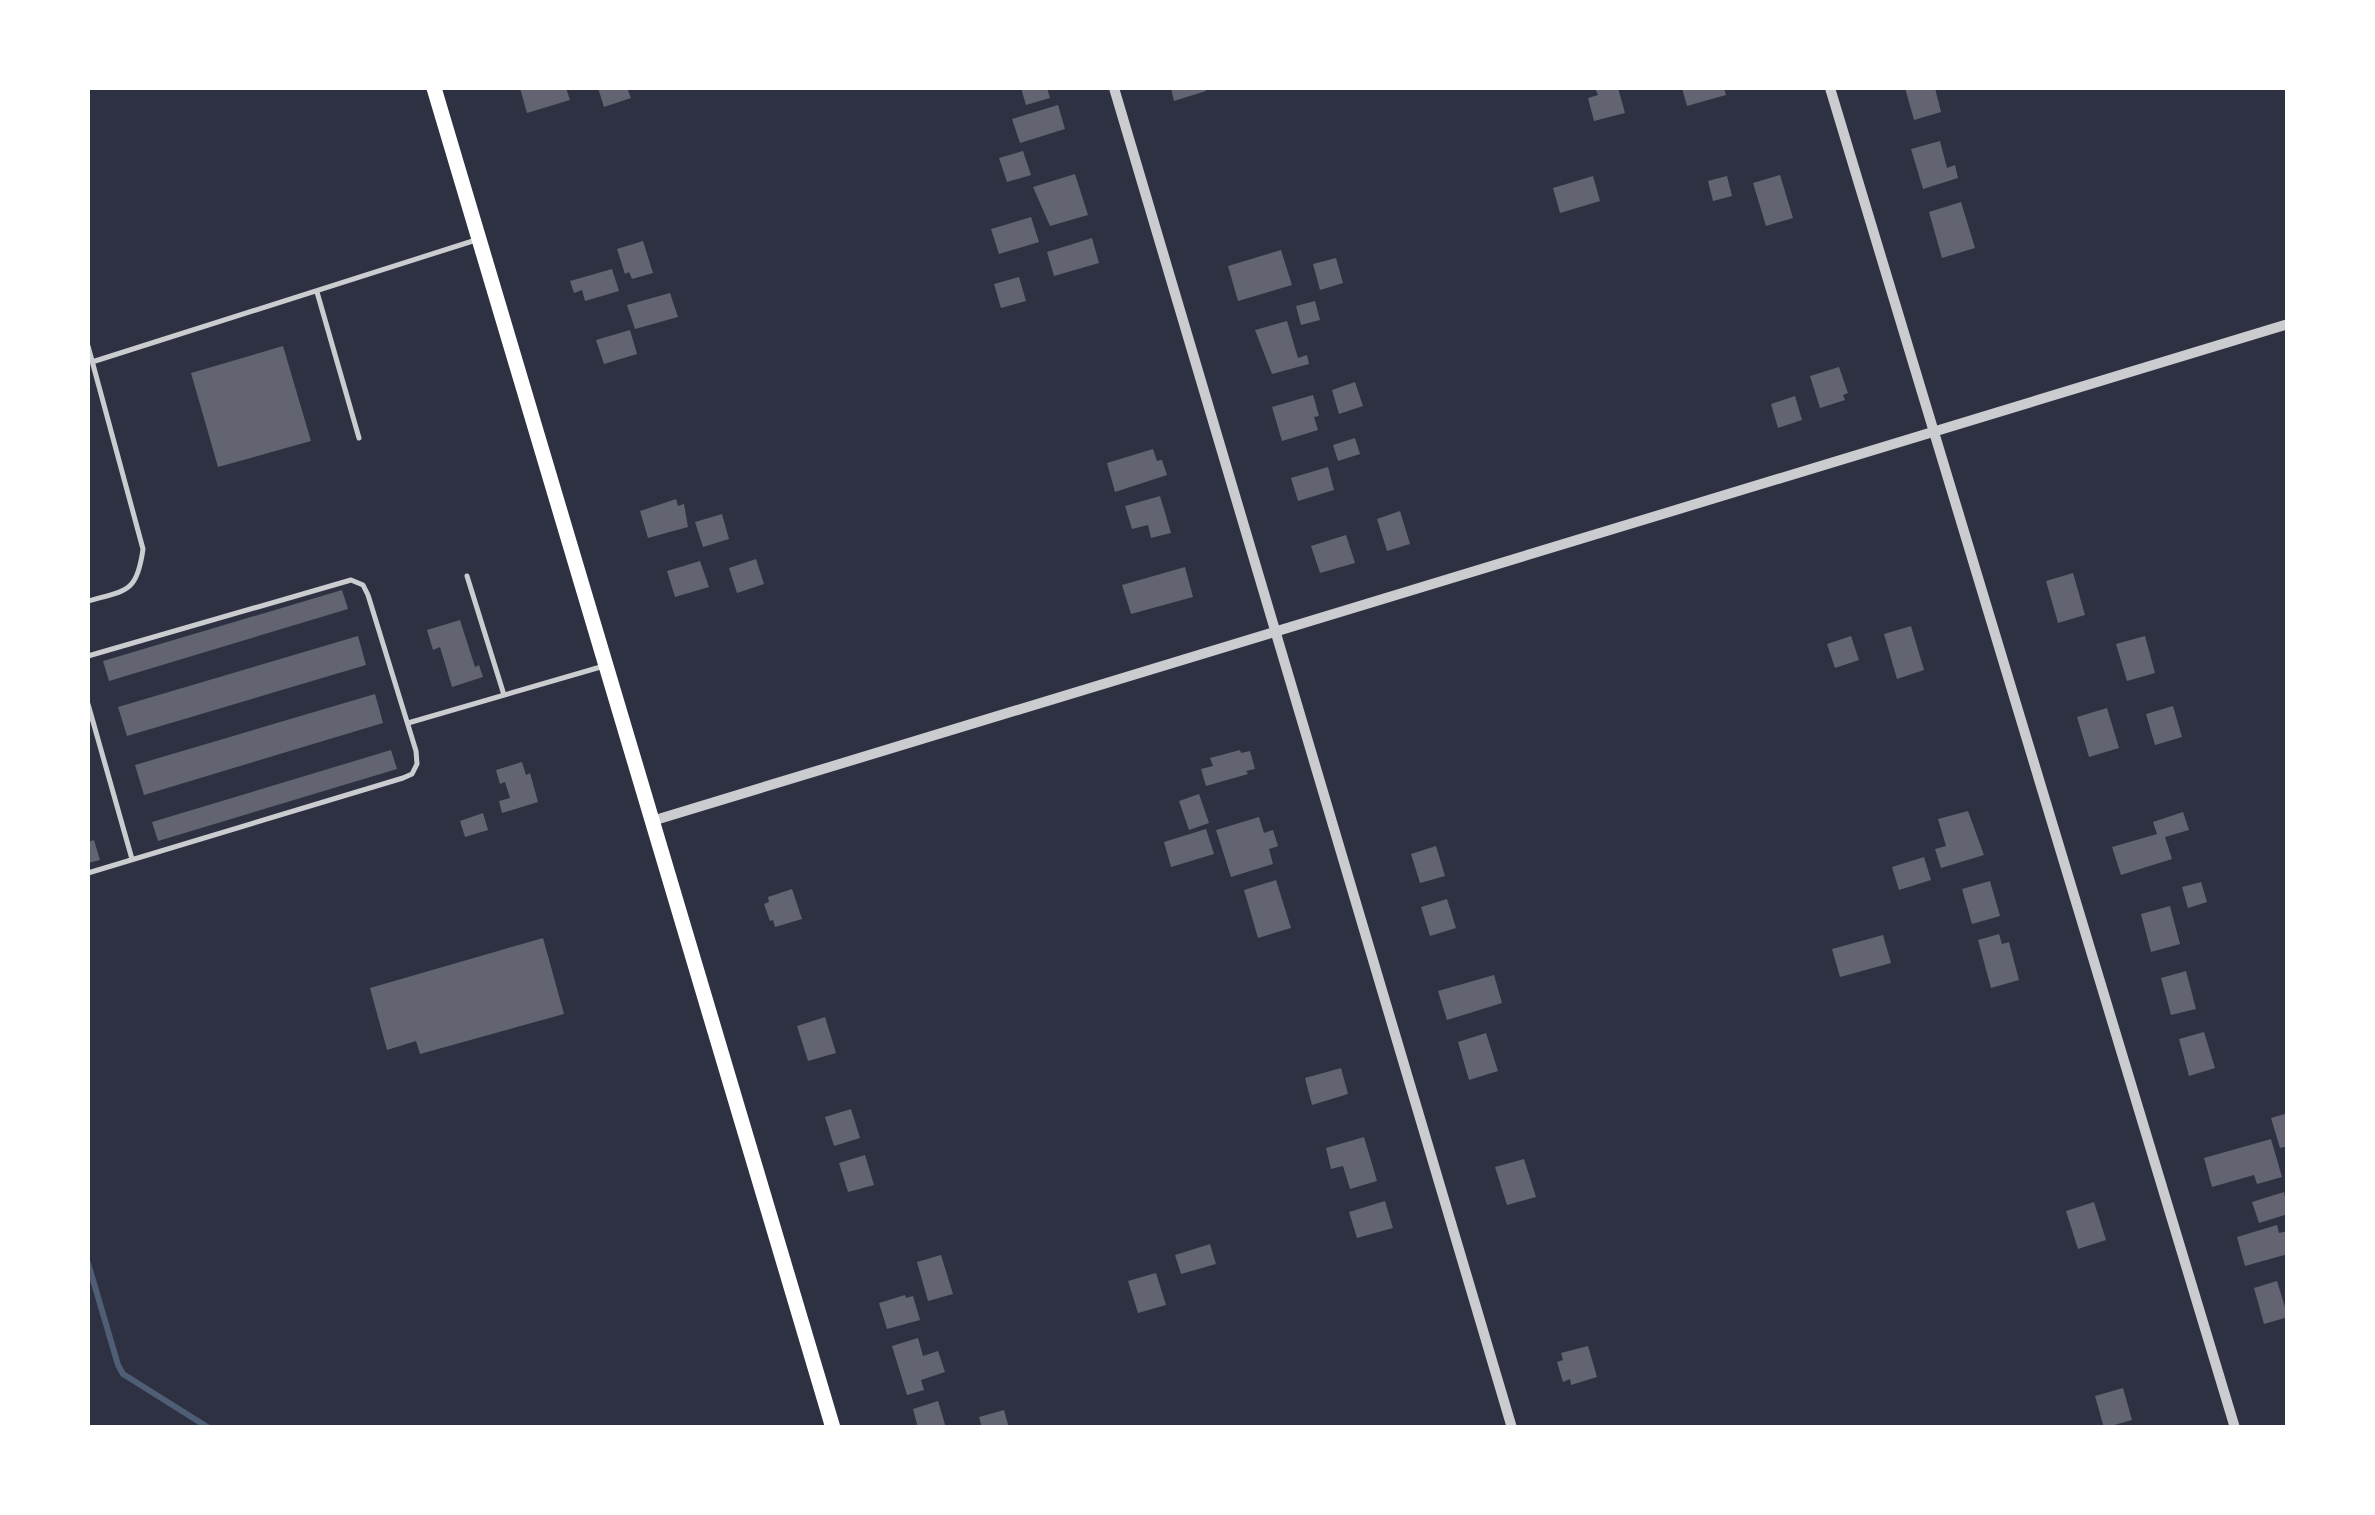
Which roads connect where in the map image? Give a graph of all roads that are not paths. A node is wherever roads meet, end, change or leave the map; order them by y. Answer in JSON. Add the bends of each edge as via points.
{"nodes":[{"id":1,"x":434,"y":88,"type":"edge"},
{"id":2,"x":1114,"y":88,"type":"edge"},
{"id":3,"x":1830,"y":88,"type":"edge"},
{"id":4,"x":479,"y":239,"type":"junction"},
{"id":5,"x":316,"y":292,"type":"junction"},
{"id":6,"x":2288,"y":324,"type":"edge"},
{"id":7,"x":88,"y":346,"type":"edge"},
{"id":8,"x":92,"y":362,"type":"junction"},
{"id":9,"x":1934,"y":432,"type":"junction"},
{"id":10,"x":360,"y":438,"type":"dead end"},
{"id":11,"x":467,"y":576,"type":"dead end"},
{"id":12,"x":88,"y":601,"type":"edge"},
{"id":13,"x":1276,"y":632,"type":"junction"},
{"id":14,"x":88,"y":656,"type":"edge"},
{"id":15,"x":607,"y":665,"type":"junction"},
{"id":16,"x":504,"y":695,"type":"junction"},
{"id":17,"x":88,"y":704,"type":"edge"},
{"id":18,"x":408,"y":724,"type":"junction"},
{"id":19,"x":652,"y":821,"type":"junction"},
{"id":20,"x":132,"y":859,"type":"junction"},
{"id":21,"x":88,"y":873,"type":"edge"},
{"id":22,"x":833,"y":1428,"type":"edge"},
{"id":23,"x":1512,"y":1428,"type":"edge"},
{"id":24,"x":2234,"y":1428,"type":"edge"}],
"edges":[{"from":1,"to":4,"type":"main road"},
{"from":2,"to":13,"type":"street"},
{"from":3,"to":9,"type":"street"},
{"from":4,"to":5,"type":"lane"},
{"from":4,"to":15,"type":"main road"},
{"from":5,"to":8,"type":"lane"},
{"from":5,"to":10,"type":"lane"},
{"from":6,"to":9,"type":"street"},
{"from":7,"to":8,"type":"lane"},
{"from":8,"to":12,"type":"lane","via":[[143,549],[139,577],[126,590]]},
{"from":9,"to":13,"type":"street"},
{"from":9,"to":24,"type":"street"},
{"from":11,"to":16,"type":"lane"},
{"from":13,"to":19,"type":"street"},
{"from":13,"to":23,"type":"street"},
{"from":14,"to":18,"type":"lane","via":[[351,580],[368,595]]},
{"from":15,"to":16,"type":"lane"},
{"from":15,"to":19,"type":"main road"},
{"from":16,"to":18,"type":"lane"},
{"from":17,"to":20,"type":"lane"},
{"from":18,"to":20,"type":"lane","via":[[416,751],[412,774]]},
{"from":19,"to":22,"type":"main road"},
{"from":20,"to":21,"type":"lane"}]}
